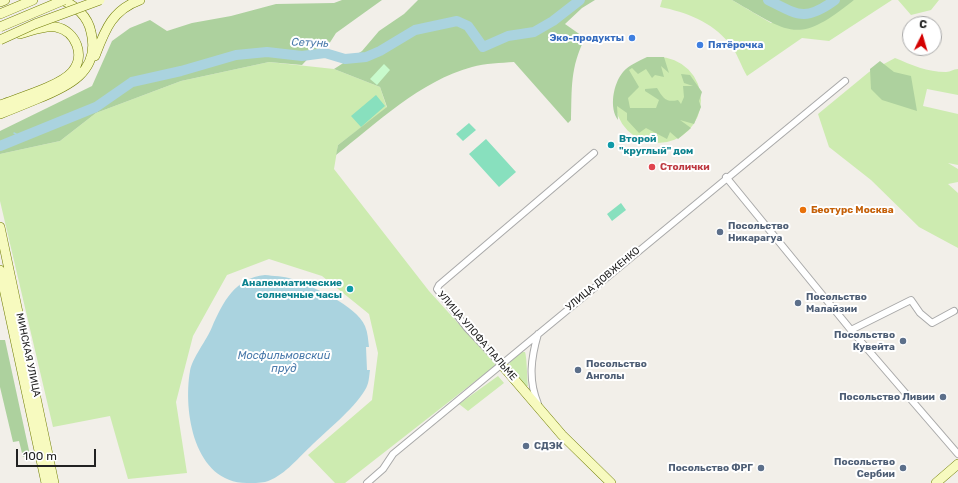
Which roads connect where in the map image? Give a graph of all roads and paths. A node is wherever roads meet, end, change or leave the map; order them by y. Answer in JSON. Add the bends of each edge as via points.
{"nodes":[{"id":1,"x":5,"y":0,"type":"edge"},
{"id":2,"x":33,"y":0,"type":"edge"},
{"id":3,"x":61,"y":0,"type":"edge"},
{"id":4,"x":64,"y":0,"type":"edge"},
{"id":5,"x":100,"y":0,"type":"edge"},
{"id":6,"x":140,"y":0,"type":"edge"},
{"id":7,"x":0,"y":2,"type":"edge"},
{"id":8,"x":0,"y":14,"type":"edge"},
{"id":9,"x":0,"y":27,"type":"edge"},
{"id":10,"x":0,"y":41,"type":"edge"},
{"id":11,"x":79,"y":78,"type":"junction"},
{"id":12,"x":845,"y":81,"type":"dead end"},
{"id":13,"x":0,"y":105,"type":"edge"},
{"id":14,"x":0,"y":114,"type":"edge"},
{"id":15,"x":594,"y":153,"type":"dead end"},
{"id":16,"x":726,"y":177,"type":"junction"},
{"id":17,"x":0,"y":227,"type":"edge"},
{"id":18,"x":0,"y":270,"type":"edge"},
{"id":19,"x":954,"y":311,"type":"dead end"},
{"id":20,"x":851,"y":330,"type":"junction"},
{"id":21,"x":539,"y":332,"type":"junction"},
{"id":22,"x":502,"y":365,"type":"junction"},
{"id":23,"x":543,"y":414,"type":"junction"},
{"id":24,"x":958,"y":454,"type":"edge"},
{"id":25,"x":958,"y":464,"type":"edge"},
{"id":26,"x":46,"y":483,"type":"edge"},
{"id":27,"x":54,"y":483,"type":"edge"},
{"id":28,"x":367,"y":483,"type":"edge"},
{"id":29,"x":611,"y":483,"type":"edge"},
{"id":30,"x":936,"y":483,"type":"edge"}],
"edges":[{"from":1,"to":7,"type":"main road"},
{"from":2,"to":8,"type":"main road"},
{"from":3,"to":11,"type":"main road","via":[[81,13],[92,35],[90,60]]},
{"from":4,"to":9,"type":"main road","bridge":true},
{"from":5,"to":10,"type":"main road","bridge":true,"via":[[35,24]]},
{"from":6,"to":11,"type":"main road","via":[[126,6],[114,16],[91,65]]},
{"from":10,"to":13,"type":"main road","bridge":true,"via":[[52,26],[69,33],[77,45],[78,54],[77,64],[68,76]]},
{"from":11,"to":14,"type":"main road","via":[[57,91]]},
{"from":12,"to":16,"type":"street","name":"УЛИЦА ДОВЖЕНКО"},
{"from":15,"to":22,"type":"street","name":"УЛИЦА УЛОФА ПАЛЬМЕ","via":[[436,289],[462,322]]},
{"from":16,"to":20,"type":"street"},
{"from":16,"to":21,"type":"street","name":"УЛИЦА ДОВЖЕНКО"},
{"from":17,"to":27,"type":"main road","name":"МИНСКАЯ УЛИЦА"},
{"from":18,"to":26,"type":"main road","name":"МИНСКАЯ УЛИЦА"},
{"from":19,"to":20,"type":"street","via":[[932,323],[920,313],[911,300]]},
{"from":20,"to":24,"type":"street"},
{"from":21,"to":22,"type":"street","name":"УЛИЦА ДОВЖЕНКО"},
{"from":21,"to":23,"type":"street","via":[[533,352],[531,376],[533,389]]},
{"from":22,"to":23,"type":"main road","name":"УЛИЦА УЛОФА ПАЛЬМЕ"},
{"from":22,"to":28,"type":"street","name":"УЛИЦА ДОВЖЕНКО","via":[[392,454],[383,469]]},
{"from":23,"to":29,"type":"main road","name":"УЛИЦА УЛОФА ПАЛЬМЕ"},
{"from":25,"to":30,"type":"main road"}]}
